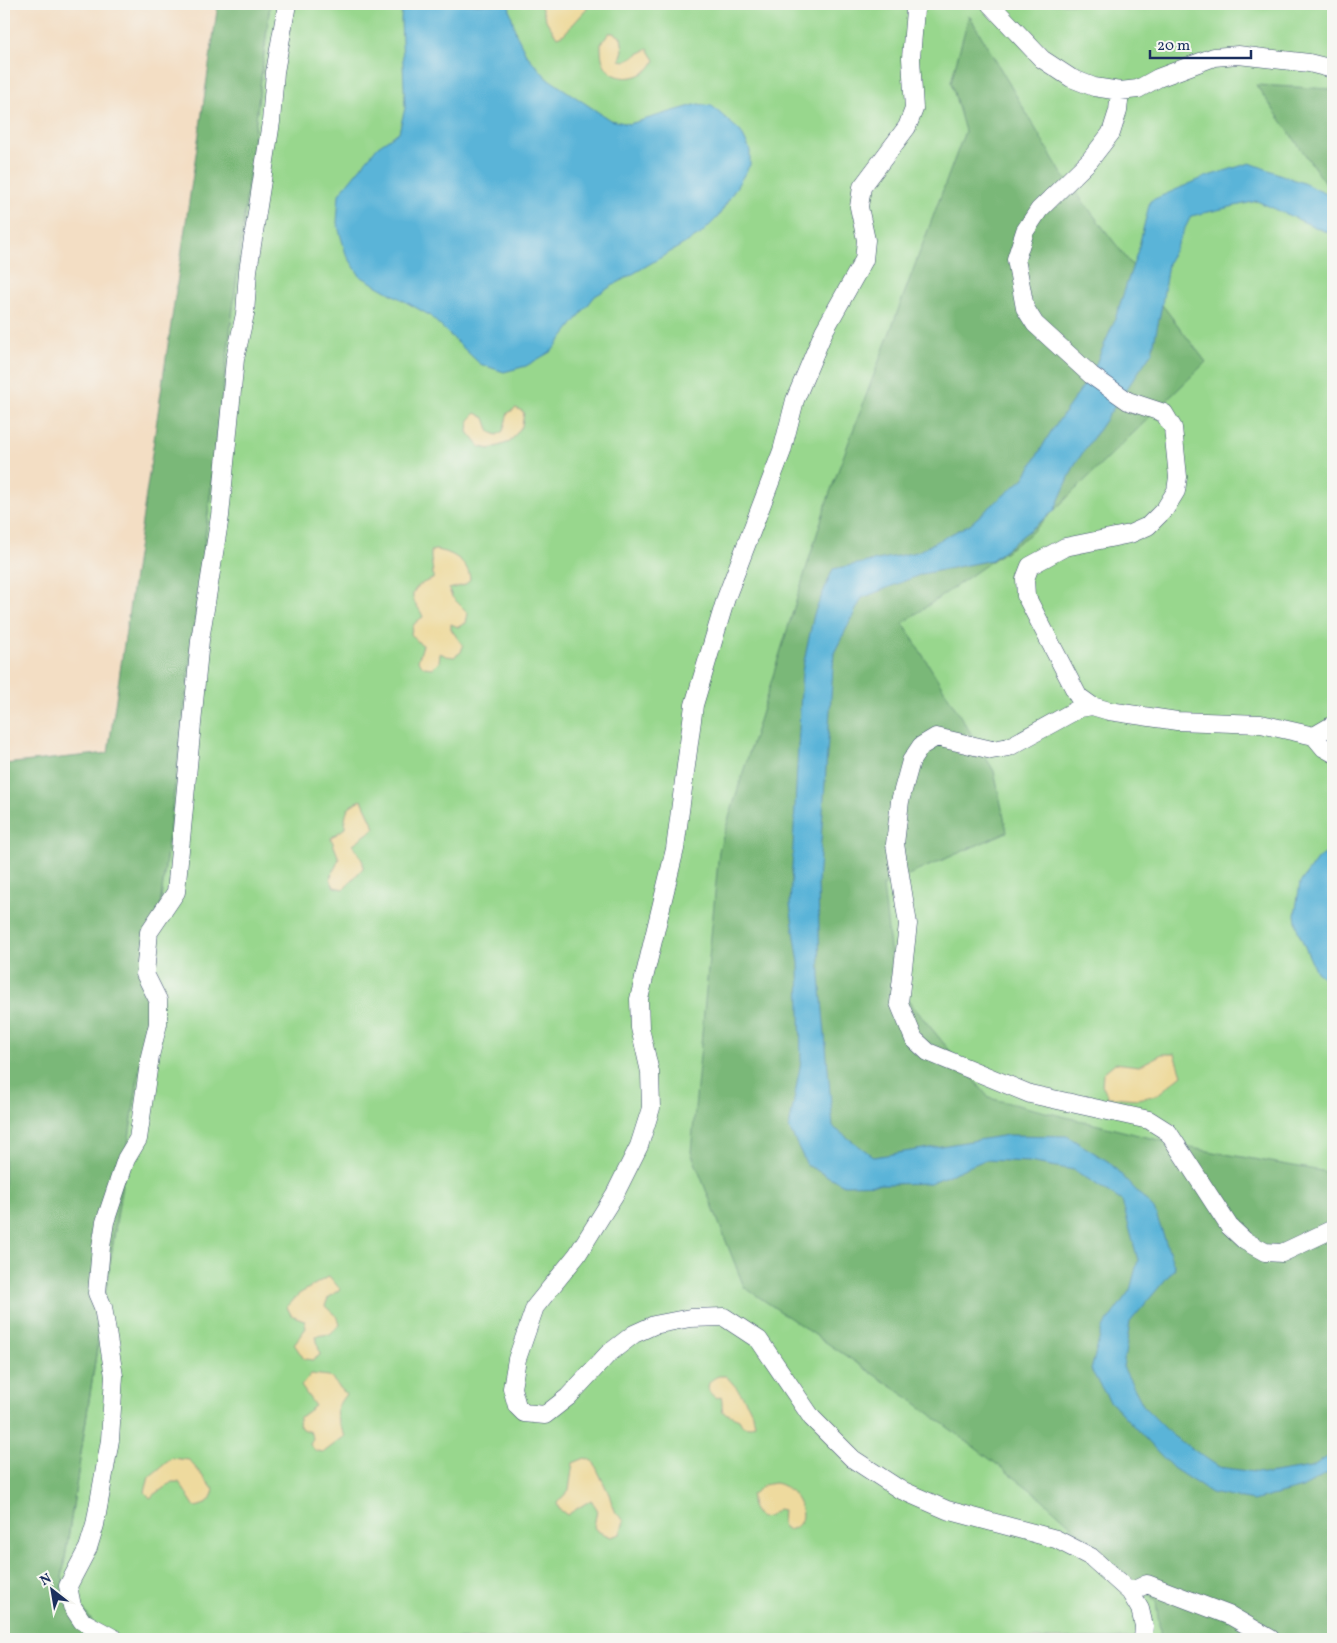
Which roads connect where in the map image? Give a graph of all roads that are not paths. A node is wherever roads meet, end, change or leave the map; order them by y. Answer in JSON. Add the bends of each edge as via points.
{"nodes":[{"id":1,"x":287,"y":4,"type":"edge"},
{"id":2,"x":918,"y":4,"type":"edge"},
{"id":3,"x":990,"y":4,"type":"edge"},
{"id":4,"x":1333,"y":69,"type":"edge"},
{"id":5,"x":1120,"y":91,"type":"junction"},
{"id":6,"x":1092,"y":706,"type":"junction"},
{"id":7,"x":1333,"y":725,"type":"edge"},
{"id":8,"x":1314,"y":736,"type":"junction"},
{"id":9,"x":1333,"y":753,"type":"edge"},
{"id":10,"x":1333,"y":1229,"type":"edge"},
{"id":11,"x":1130,"y":1592,"type":"junction"},
{"id":12,"x":116,"y":1639,"type":"edge"},
{"id":13,"x":1143,"y":1639,"type":"edge"},
{"id":14,"x":1271,"y":1639,"type":"edge"}],
"edges":[{"from":1,"to":12,"type":"lane","via":[[248,271],[245,314],[235,360],[220,516],[200,640],[176,892],[150,932],[146,958],[145,974],[158,1000],[158,1024],[138,1139],[126,1159],[105,1222],[101,1247],[97,1293],[103,1307],[114,1376],[110,1440],[95,1525],[88,1548],[68,1586],[72,1606],[82,1621]]},
{"from":2,"to":11,"type":"lane","via":[[911,58],[914,109],[908,127],[862,187],[859,207],[866,240],[864,260],[824,331],[795,400],[782,451],[726,598],[694,705],[676,849],[639,999],[640,1028],[650,1072],[651,1108],[639,1146],[615,1194],[577,1255],[535,1307],[517,1359],[512,1388],[517,1406],[524,1412],[545,1415],[568,1397],[608,1354],[634,1334],[663,1323],[724,1316],[759,1340],[812,1418],[853,1459],[899,1489],[947,1510],[1056,1540],[1091,1557]]},
{"from":3,"to":5,"type":"lane","via":[[1042,59],[1071,78],[1094,87]]},
{"from":4,"to":5,"type":"lane","via":[[1238,55],[1214,57],[1138,88]]},
{"from":5,"to":6,"type":"lane","via":[[1112,133],[1090,160],[1039,210],[1025,231],[1016,259],[1025,308],[1035,324],[1092,375],[1128,401],[1164,413],[1173,428],[1178,477],[1176,491],[1165,509],[1148,526],[1130,534],[1065,547],[1030,566],[1025,579],[1026,596],[1078,696]]},
{"from":6,"to":8,"type":"lane","via":[[1177,721],[1261,724]]},
{"from":6,"to":10,"type":"lane","via":[[1080,708],[1009,747],[992,750],[936,737],[921,746],[911,761],[900,802],[895,844],[908,924],[899,1003],[914,1039],[928,1052],[1030,1094],[1149,1120],[1168,1132],[1229,1226],[1245,1241],[1265,1252],[1282,1253]]},
{"from":7,"to":8,"type":"lane"},
{"from":8,"to":9,"type":"lane"},
{"from":11,"to":13,"type":"lane","via":[[1140,1609]]},
{"from":11,"to":14,"type":"lane","via":[[1148,1584],[1231,1616]]}]}
